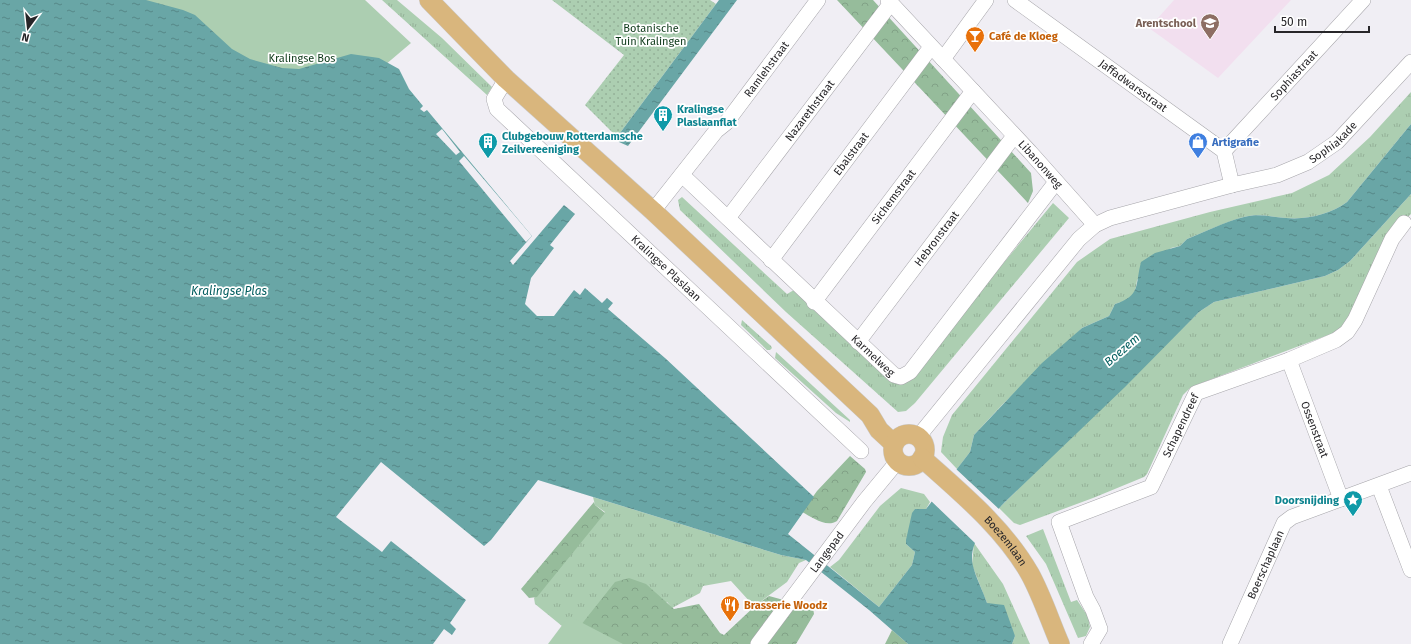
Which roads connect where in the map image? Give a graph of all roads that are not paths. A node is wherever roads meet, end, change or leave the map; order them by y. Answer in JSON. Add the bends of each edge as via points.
{"nodes":[{"id":1,"x":428,"y":0,"type":"edge"},
{"id":2,"x":818,"y":0,"type":"edge"},
{"id":3,"x":986,"y":0,"type":"edge"},
{"id":4,"x":1015,"y":0,"type":"edge"},
{"id":5,"x":1363,"y":0,"type":"edge"},
{"id":6,"x":890,"y":2,"type":"edge"},
{"id":7,"x":931,"y":47,"type":"junction"},
{"id":8,"x":943,"y":59,"type":"junction"},
{"id":9,"x":1411,"y":62,"type":"edge"},
{"id":10,"x":506,"y":79,"type":"junction"},
{"id":11,"x":973,"y":91,"type":"junction"},
{"id":12,"x":1014,"y":136,"type":"junction"},
{"id":13,"x":1224,"y":151,"type":"junction"},
{"id":14,"x":682,"y":175,"type":"junction"},
{"id":15,"x":1056,"y":182,"type":"junction"},
{"id":16,"x":1232,"y":185,"type":"junction"},
{"id":17,"x":656,"y":207,"type":"junction"},
{"id":18,"x":728,"y":218,"type":"junction"},
{"id":19,"x":1404,"y":223,"type":"dead end"},
{"id":20,"x":1095,"y":225,"type":"junction"},
{"id":21,"x":771,"y":260,"type":"junction"},
{"id":22,"x":814,"y":302,"type":"junction"},
{"id":23,"x":858,"y":342,"type":"junction"},
{"id":24,"x":1289,"y":360,"type":"junction"},
{"id":25,"x":861,"y":451,"type":"dead end"},
{"id":26,"x":908,"y":451,"type":"junction"},
{"id":27,"x":1411,"y":473,"type":"edge"},
{"id":28,"x":1379,"y":486,"type":"junction"},
{"id":29,"x":1340,"y":499,"type":"junction"},
{"id":30,"x":990,"y":528,"type":"junction"},
{"id":31,"x":1411,"y":570,"type":"edge"},
{"id":32,"x":758,"y":644,"type":"edge"},
{"id":33,"x":1051,"y":644,"type":"edge"},
{"id":34,"x":1060,"y":644,"type":"edge"},
{"id":35,"x":1091,"y":644,"type":"edge"},
{"id":36,"x":1230,"y":644,"type":"edge"}],
"edges":[{"from":1,"to":10,"type":"main road"},
{"from":2,"to":14,"type":"street","name":"Ramlehstraat","via":[[726,123],[716,131]]},
{"from":3,"to":8,"type":"street"},
{"from":4,"to":13,"type":"street","name":"Jaffadwarsstraat"},
{"from":5,"to":13,"type":"street","name":"Sophiastraat"},
{"from":6,"to":7,"type":"street","name":"Libanonweg"},
{"from":6,"to":18,"type":"street","name":"Nazarethstraat"},
{"from":7,"to":8,"type":"street","name":"Libanonweg"},
{"from":7,"to":21,"type":"street","name":"Ebalstraat"},
{"from":8,"to":11,"type":"street","name":"Libanonweg"},
{"from":9,"to":16,"type":"street","name":"Sophiakade","via":[[1336,142],[1308,162],[1277,175]]},
{"from":10,"to":17,"type":"main road"},
{"from":10,"to":25,"type":"street","name":"Kralingse Plaslaan","via":[[494,99],[497,109]]},
{"from":11,"to":12,"type":"street","name":"Libanonweg"},
{"from":11,"to":22,"type":"street","name":"Sichemstraat"},
{"from":12,"to":15,"type":"street","name":"Libanonweg"},
{"from":12,"to":23,"type":"street","name":"Hebronstraat"},
{"from":13,"to":16,"type":"street"},
{"from":14,"to":17,"type":"street","name":"Ramlehstraat"},
{"from":14,"to":18,"type":"street","name":"Karmelweg"},
{"from":15,"to":20,"type":"street","name":"Libanonweg"},
{"from":15,"to":23,"type":"street","name":"Karmelweg","via":[[907,374],[901,377],[894,375]]},
{"from":16,"to":20,"type":"street","via":[[1110,218]]},
{"from":17,"to":26,"type":"main road","via":[[870,415],[879,430]]},
{"from":18,"to":21,"type":"street","name":"Karmelweg"},
{"from":19,"to":24,"type":"street","name":"Schapendreef","via":[[1392,239],[1347,332],[1336,340]]},
{"from":20,"to":26,"type":"street","via":[[1079,239]]},
{"from":21,"to":22,"type":"street","name":"Karmelweg"},
{"from":22,"to":23,"type":"street","name":"Karmelweg"},
{"from":24,"to":29,"type":"street","name":"Ossenstraat"},
{"from":24,"to":35,"type":"street","name":"Schapendreef","via":[[1196,393],[1151,487],[1059,522],[1100,629]]},
{"from":26,"to":30,"type":"main road","name":"Boezemlaan"},
{"from":26,"to":32,"type":"street","name":"Langepad","via":[[869,495]]},
{"from":27,"to":28,"type":"street","name":"Boerschaplaan"},
{"from":28,"to":29,"type":"street","name":"Boerschaplaan"},
{"from":28,"to":31,"type":"street"},
{"from":29,"to":36,"type":"street","name":"Boerschaplaan","via":[[1292,517],[1284,523]]},
{"from":30,"to":33,"type":"main road","name":"Boezemlaan","via":[[1023,579]]},
{"from":30,"to":34,"type":"main road","name":"Boezemlaan","via":[[1010,544],[1031,575]]}]}
